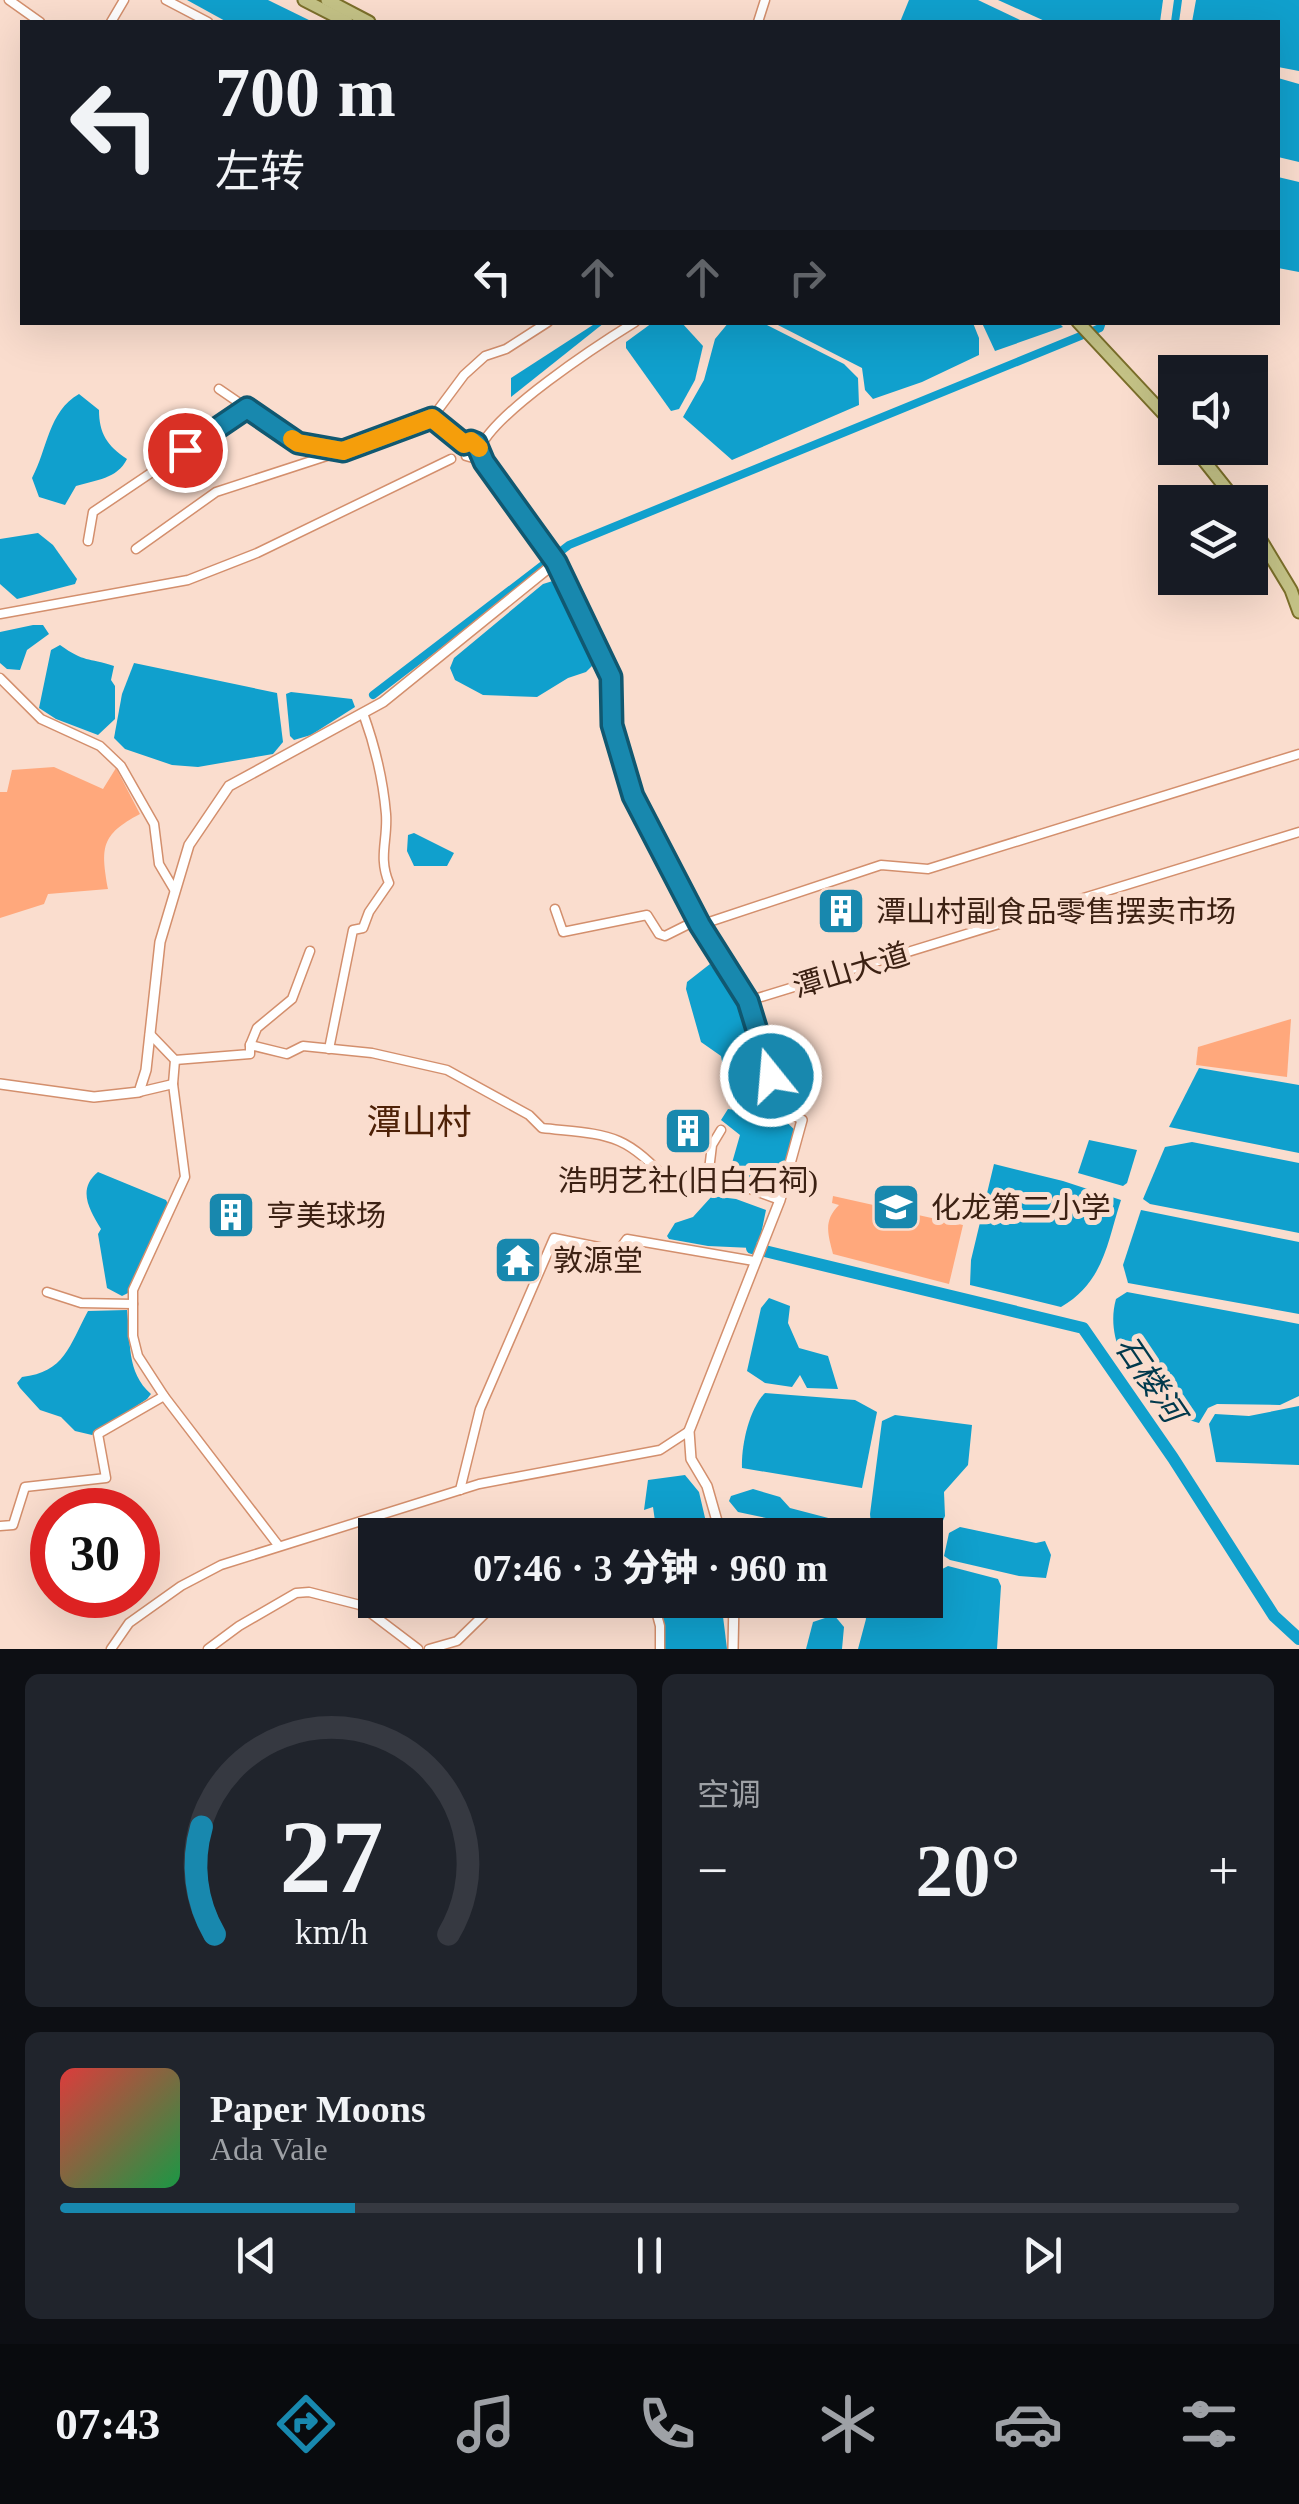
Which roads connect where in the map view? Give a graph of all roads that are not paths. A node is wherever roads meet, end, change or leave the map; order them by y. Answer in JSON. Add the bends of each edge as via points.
{"nodes":[{"id":1,"x":10,"y":0,"type":"edge"},
{"id":2,"x":166,"y":0,"type":"edge"},
{"id":3,"x":304,"y":0,"type":"edge"},
{"id":4,"x":327,"y":0,"type":"edge"},
{"id":5,"x":37,"y":20,"type":"edge"},
{"id":6,"x":204,"y":20,"type":"edge"},
{"id":7,"x":343,"y":20,"type":"edge"},
{"id":8,"x":365,"y":20,"type":"edge"},
{"id":9,"x":543,"y":325,"type":"edge"},
{"id":10,"x":631,"y":325,"type":"edge"},
{"id":11,"x":1081,"y":325,"type":"edge"},
{"id":12,"x":218,"y":389,"type":"dead end"},
{"id":13,"x":247,"y":408,"type":"junction"},
{"id":14,"x":1158,"y":408,"type":"edge"},
{"id":15,"x":432,"y":418,"type":"junction"},
{"id":16,"x":486,"y":437,"type":"junction"},
{"id":17,"x":466,"y":444,"type":"junction"},
{"id":18,"x":343,"y":451,"type":"junction"},
{"id":19,"x":479,"y":451,"type":"junction"},
{"id":20,"x":469,"y":458,"type":"junction"},
{"id":21,"x":452,"y":459,"type":"junction"},
{"id":22,"x":484,"y":462,"type":"junction"},
{"id":23,"x":1208,"y":465,"type":"edge"},
{"id":24,"x":1223,"y":485,"type":"edge"},
{"id":25,"x":88,"y":541,"type":"dead end"},
{"id":26,"x":136,"y":549,"type":"dead end"},
{"id":27,"x":1268,"y":552,"type":"edge"},
{"id":28,"x":556,"y":562,"type":"junction"},
{"id":29,"x":1299,"y":612,"type":"edge"},
{"id":30,"x":0,"y":614,"type":"edge"},
{"id":31,"x":0,"y":678,"type":"edge"},
{"id":32,"x":363,"y":713,"type":"junction"},
{"id":33,"x":1299,"y":754,"type":"edge"},
{"id":34,"x":1299,"y":832,"type":"edge"},
{"id":35,"x":175,"y":892,"type":"junction"},
{"id":36,"x":555,"y":910,"type":"dead end"},
{"id":37,"x":698,"y":922,"type":"junction"},
{"id":38,"x":310,"y":951,"type":"dead end"},
{"id":39,"x":748,"y":1001,"type":"junction"},
{"id":40,"x":149,"y":1033,"type":"junction"},
{"id":41,"x":250,"y":1045,"type":"junction"},
{"id":42,"x":328,"y":1048,"type":"junction"},
{"id":43,"x":175,"y":1060,"type":"junction"},
{"id":44,"x":0,"y":1084,"type":"edge"},
{"id":45,"x":173,"y":1084,"type":"junction"},
{"id":46,"x":139,"y":1092,"type":"junction"},
{"id":47,"x":802,"y":1120,"type":"joint"},
{"id":48,"x":720,"y":1130,"type":"dead end"},
{"id":49,"x":709,"y":1170,"type":"junction"},
{"id":50,"x":780,"y":1200,"type":"junction"},
{"id":51,"x":755,"y":1258,"type":"junction"},
{"id":52,"x":47,"y":1292,"type":"dead end"},
{"id":53,"x":134,"y":1304,"type":"junction"},
{"id":54,"x":164,"y":1396,"type":"junction"},
{"id":55,"x":689,"y":1431,"type":"junction"},
{"id":56,"x":460,"y":1490,"type":"junction"},
{"id":57,"x":715,"y":1518,"type":"edge"},
{"id":58,"x":0,"y":1526,"type":"edge"},
{"id":59,"x":278,"y":1545,"type":"junction"},
{"id":60,"x":481,"y":1618,"type":"edge"},
{"id":61,"x":658,"y":1618,"type":"edge"},
{"id":62,"x":733,"y":1618,"type":"edge"},
{"id":63,"x":111,"y":1649,"type":"edge"},
{"id":64,"x":208,"y":1649,"type":"edge"},
{"id":65,"x":418,"y":1649,"type":"edge"},
{"id":66,"x":429,"y":1649,"type":"edge"},
{"id":67,"x":660,"y":1649,"type":"edge"},
{"id":68,"x":732,"y":1649,"type":"edge"}],
"edges":[{"from":1,"to":5,"type":"street"},
{"from":2,"to":6,"type":"street"},
{"from":3,"to":7,"type":"main road"},
{"from":4,"to":8,"type":"main road"},
{"from":9,"to":15,"type":"street","via":[[485,356]]},
{"from":10,"to":16,"type":"street","via":[[550,378]]},
{"from":11,"to":14,"type":"main road"},
{"from":12,"to":13,"type":"street"},
{"from":13,"to":18,"type":"street","via":[[298,443]]},
{"from":13,"to":25,"type":"street","via":[[93,512]]},
{"from":15,"to":17,"type":"street"},
{"from":15,"to":18,"type":"street"},
{"from":16,"to":17,"type":"street"},
{"from":16,"to":19,"type":"street"},
{"from":17,"to":19,"type":"street","via":[[476,443]]},
{"from":17,"to":20,"type":"street"},
{"from":17,"to":21,"type":"street"},
{"from":18,"to":26,"type":"street","via":[[216,492]]},
{"from":19,"to":20,"type":"street"},
{"from":19,"to":22,"type":"street"},
{"from":20,"to":21,"type":"street"},
{"from":20,"to":22,"type":"street"},
{"from":21,"to":30,"type":"street","via":[[188,580]]},
{"from":22,"to":28,"type":"street"},
{"from":23,"to":24,"type":"main road"},
{"from":27,"to":29,"type":"main road"},
{"from":28,"to":32,"type":"street"},
{"from":28,"to":37,"type":"street","via":[[611,677],[612,725],[633,796]]},
{"from":31,"to":35,"type":"street","via":[[40,719],[100,746],[121,766],[154,824],[159,864]]},
{"from":32,"to":35,"type":"street","via":[[228,786],[189,845]]},
{"from":32,"to":42,"type":"street","via":[[380,768],[386,817],[382,871],[389,883],[363,928],[353,930]]},
{"from":33,"to":37,"type":"street","via":[[928,869],[881,865]]},
{"from":34,"to":39,"type":"street","name":"潭山大道"},
{"from":35,"to":40,"type":"street","via":[[160,942]]},
{"from":36,"to":37,"type":"street","via":[[563,932],[647,914],[665,936]]},
{"from":37,"to":39,"type":"street"},
{"from":38,"to":41,"type":"street","via":[[292,999],[257,1028]]},
{"from":39,"to":47,"type":"street","via":[[782,1110]]},
{"from":40,"to":43,"type":"street"},
{"from":40,"to":46,"type":"street"},
{"from":41,"to":42,"type":"street","via":[[286,1054],[302,1046]]},
{"from":41,"to":43,"type":"street","via":[[250,1054]]},
{"from":42,"to":49,"type":"street","via":[[447,1070],[542,1128],[612,1135],[670,1184],[691,1182]]},
{"from":43,"to":45,"type":"street"},
{"from":44,"to":46,"type":"street","via":[[94,1097]]},
{"from":45,"to":46,"type":"street"},
{"from":45,"to":53,"type":"street","via":[[185,1177],[134,1290]]},
{"from":47,"to":50,"type":"street"},
{"from":48,"to":49,"type":"street"},
{"from":49,"to":50,"type":"street"},
{"from":50,"to":51,"type":"street"},
{"from":51,"to":55,"type":"street"},
{"from":51,"to":56,"type":"street","via":[[627,1239],[618,1251],[554,1238],[480,1409]]},
{"from":52,"to":53,"type":"street","via":[[81,1302]]},
{"from":53,"to":54,"type":"street","via":[[138,1356]]},
{"from":54,"to":58,"type":"street","via":[[98,1434],[106,1478],[26,1487],[12,1525]]},
{"from":54,"to":59,"type":"street"},
{"from":55,"to":56,"type":"street","via":[[660,1450]]},
{"from":55,"to":57,"type":"street","via":[[691,1459]]},
{"from":56,"to":59,"type":"street"},
{"from":59,"to":63,"type":"street","via":[[181,1586],[129,1623]]},
{"from":60,"to":66,"type":"street","via":[[457,1641]]},
{"from":61,"to":67,"type":"street"},
{"from":62,"to":68,"type":"street"},
{"from":64,"to":65,"type":"street","via":[[296,1593],[309,1592],[360,1604]]}]}
